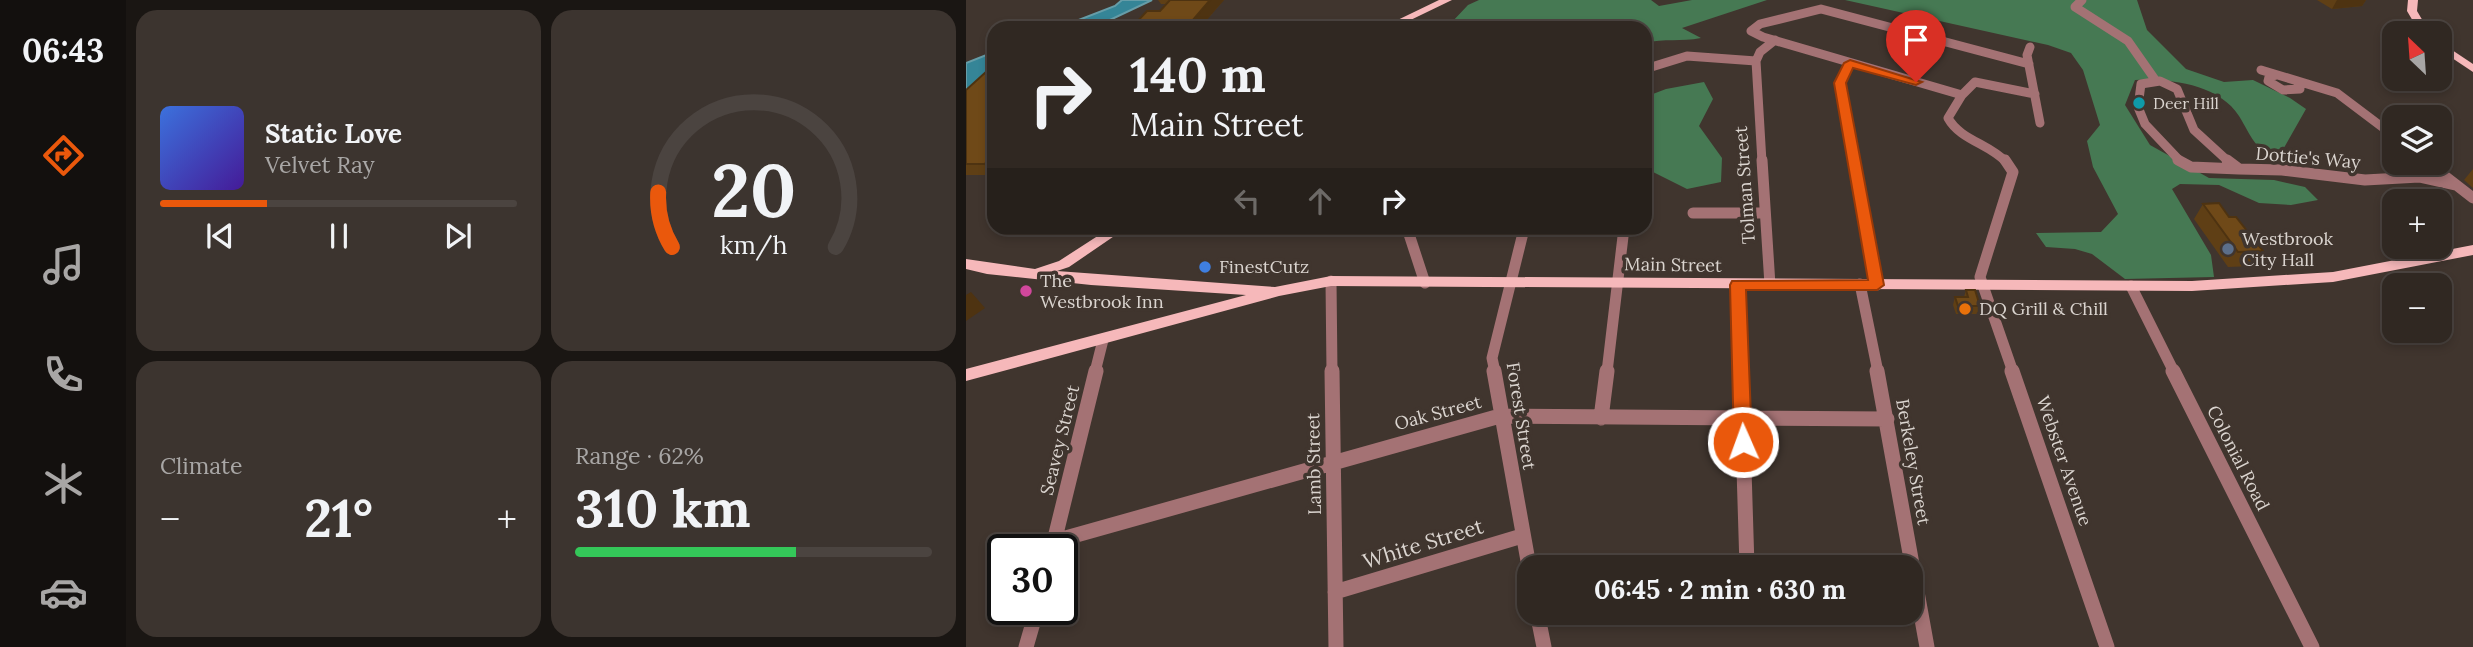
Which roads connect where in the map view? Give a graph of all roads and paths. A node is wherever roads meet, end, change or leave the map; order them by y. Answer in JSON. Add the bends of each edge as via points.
{"nodes":[{"id":1,"x":1447,"y":0,"type":"edge"},
{"id":2,"x":2082,"y":0,"type":"edge"},
{"id":3,"x":2413,"y":0,"type":"edge"},
{"id":4,"x":1821,"y":9,"type":"joint"},
{"id":5,"x":1401,"y":21,"type":"edge"},
{"id":6,"x":2418,"y":21,"type":"edge"},
{"id":7,"x":1751,"y":31,"type":"joint"},
{"id":8,"x":1775,"y":40,"type":"junction"},
{"id":9,"x":2029,"y":47,"type":"dead end"},
{"id":10,"x":2452,"y":54,"type":"edge"},
{"id":11,"x":1756,"y":61,"type":"junction"},
{"id":12,"x":1850,"y":63,"type":"junction"},
{"id":13,"x":2029,"y":64,"type":"junction"},
{"id":14,"x":1652,"y":67,"type":"edge"},
{"id":15,"x":2473,"y":69,"type":"edge"},
{"id":16,"x":2261,"y":70,"type":"dead end"},
{"id":17,"x":2156,"y":81,"type":"junction"},
{"id":18,"x":2035,"y":94,"type":"junction"},
{"id":19,"x":1962,"y":95,"type":"junction"},
{"id":20,"x":2040,"y":123,"type":"dead end"},
{"id":21,"x":2382,"y":126,"type":"edge"},
{"id":22,"x":2241,"y":170,"type":"junction"},
{"id":23,"x":2443,"y":175,"type":"edge"},
{"id":24,"x":2455,"y":185,"type":"junction"},
{"id":25,"x":2473,"y":198,"type":"edge"},
{"id":26,"x":1693,"y":213,"type":"dead end"},
{"id":27,"x":1763,"y":213,"type":"junction"},
{"id":28,"x":1109,"y":235,"type":"edge"},
{"id":29,"x":1409,"y":235,"type":"edge"},
{"id":30,"x":1522,"y":235,"type":"edge"},
{"id":31,"x":1623,"y":235,"type":"edge"},
{"id":32,"x":1093,"y":247,"type":"junction"},
{"id":33,"x":2473,"y":250,"type":"edge"},
{"id":34,"x":966,"y":264,"type":"edge"},
{"id":35,"x":987,"y":269,"type":"junction"},
{"id":36,"x":1032,"y":273,"type":"junction"},
{"id":37,"x":966,"y":275,"type":"edge"},
{"id":38,"x":1091,"y":280,"type":"junction"},
{"id":39,"x":1331,"y":281,"type":"junction"},
{"id":40,"x":1425,"y":283,"type":"junction"},
{"id":41,"x":1512,"y":283,"type":"junction"},
{"id":42,"x":1618,"y":284,"type":"junction"},
{"id":43,"x":1860,"y":284,"type":"junction"},
{"id":44,"x":1738,"y":285,"type":"junction"},
{"id":45,"x":1770,"y":285,"type":"junction"},
{"id":46,"x":1877,"y":285,"type":"junction"},
{"id":47,"x":1984,"y":286,"type":"junction"},
{"id":48,"x":2131,"y":286,"type":"junction"},
{"id":49,"x":1214,"y":289,"type":"junction"},
{"id":50,"x":1279,"y":290,"type":"junction"},
{"id":51,"x":1190,"y":317,"type":"junction"},
{"id":52,"x":1103,"y":340,"type":"junction"},
{"id":53,"x":966,"y":375,"type":"edge"},
{"id":54,"x":1500,"y":416,"type":"junction"},
{"id":55,"x":1742,"y":417,"type":"junction"},
{"id":56,"x":1601,"y":418,"type":"junction"},
{"id":57,"x":1887,"y":419,"type":"junction"},
{"id":58,"x":1333,"y":463,"type":"junction"},
{"id":59,"x":1057,"y":534,"type":"edge"},
{"id":60,"x":1522,"y":536,"type":"junction"},
{"id":61,"x":1078,"y":538,"type":"edge"},
{"id":62,"x":1526,"y":555,"type":"edge"},
{"id":63,"x":1747,"y":555,"type":"edge"},
{"id":64,"x":1908,"y":555,"type":"edge"},
{"id":65,"x":1335,"y":592,"type":"junction"},
{"id":66,"x":1033,"y":625,"type":"edge"},
{"id":67,"x":1540,"y":625,"type":"edge"},
{"id":68,"x":1921,"y":625,"type":"edge"},
{"id":69,"x":1027,"y":647,"type":"edge"},
{"id":70,"x":1336,"y":647,"type":"edge"},
{"id":71,"x":1544,"y":647,"type":"edge"},
{"id":72,"x":1927,"y":647,"type":"edge"},
{"id":73,"x":2107,"y":647,"type":"edge"},
{"id":74,"x":2312,"y":647,"type":"edge"}],
"edges":[{"from":1,"to":5,"type":"main road"},
{"from":2,"to":17,"type":"street","via":[[2075,7],[2128,41]]},
{"from":3,"to":6,"type":"main road"},
{"from":4,"to":7,"type":"street","via":[[1760,24]]},
{"from":4,"to":13,"type":"street"},
{"from":7,"to":8,"type":"street"},
{"from":8,"to":11,"type":"street"},
{"from":8,"to":12,"type":"street"},
{"from":9,"to":13,"type":"street"},
{"from":10,"to":15,"type":"main road"},
{"from":11,"to":14,"type":"street","via":[[1687,56]]},
{"from":11,"to":27,"type":"street","name":"Tolman Street"},
{"from":12,"to":19,"type":"street"},
{"from":12,"to":46,"type":"street","via":[[1840,83]]},
{"from":13,"to":18,"type":"street"},
{"from":16,"to":21,"type":"street","via":[[2345,97]]},
{"from":17,"to":22,"type":"street","name":"Dottie's Way","via":[[2178,88],[2189,123]]},
{"from":17,"to":22,"type":"street","name":"Dottie's Way","via":[[2140,87],[2138,111],[2171,154],[2191,167]]},
{"from":18,"to":19,"type":"street","via":[[1980,81]]},
{"from":18,"to":20,"type":"street"},
{"from":19,"to":47,"type":"street","via":[[1949,123],[2003,155],[2014,177],[1980,272]]},
{"from":22,"to":24,"type":"street","name":"Dottie's Way","via":[[2365,180],[2419,177]]},
{"from":23,"to":24,"type":"street"},
{"from":24,"to":25,"type":"street"},
{"from":26,"to":27,"type":"street"},
{"from":27,"to":45,"type":"street","name":"Tolman Street"},
{"from":28,"to":32,"type":"main road"},
{"from":29,"to":40,"type":"street"},
{"from":30,"to":41,"type":"street","name":"Forest Street"},
{"from":31,"to":42,"type":"street"},
{"from":32,"to":36,"type":"main road","via":[[1064,264]]},
{"from":32,"to":38,"type":"main road","via":[[1085,260]]},
{"from":33,"to":48,"type":"main road","name":"Main Street","via":[[2333,277]]},
{"from":34,"to":35,"type":"main road"},
{"from":35,"to":36,"type":"main road"},
{"from":35,"to":37,"type":"main road"},
{"from":36,"to":38,"type":"main road"},
{"from":38,"to":49,"type":"main road"},
{"from":39,"to":40,"type":"main road","name":"Main Street"},
{"from":39,"to":50,"type":"main road","name":"Main Street"},
{"from":39,"to":58,"type":"street","name":"Lamb Street"},
{"from":40,"to":41,"type":"main road","name":"Main Street"},
{"from":41,"to":42,"type":"main road","name":"Main Street"},
{"from":41,"to":54,"type":"street","name":"Forest Street","via":[[1492,358]]},
{"from":42,"to":44,"type":"main road","name":"Main Street"},
{"from":42,"to":56,"type":"street"},
{"from":43,"to":45,"type":"main road","name":"Main Street"},
{"from":43,"to":46,"type":"main road","name":"Main Street"},
{"from":43,"to":57,"type":"street","name":"Berkeley Street"},
{"from":44,"to":45,"type":"main road","name":"Main Street"},
{"from":44,"to":55,"type":"street"},
{"from":46,"to":47,"type":"main road","name":"Main Street"},
{"from":47,"to":48,"type":"main road","name":"Main Street"},
{"from":47,"to":73,"type":"street","name":"Webster Avenue"},
{"from":48,"to":74,"type":"street","name":"Colonial Road"},
{"from":49,"to":50,"type":"main road"},
{"from":49,"to":51,"type":"main road","via":[[1222,297],[1218,303]]},
{"from":50,"to":51,"type":"main road","name":"Main Street"},
{"from":51,"to":52,"type":"main road","name":"Main Street"},
{"from":52,"to":53,"type":"main road","name":"Main Street"},
{"from":52,"to":59,"type":"street","name":"Seavey Street"},
{"from":54,"to":56,"type":"street","name":"Oak Street"},
{"from":54,"to":58,"type":"street","name":"Oak Street"},
{"from":54,"to":60,"type":"street","name":"Forest Street"},
{"from":55,"to":56,"type":"street","name":"Oak Street"},
{"from":55,"to":57,"type":"street","name":"Oak Street"},
{"from":55,"to":63,"type":"street"},
{"from":57,"to":64,"type":"street","name":"Berkeley Street"},
{"from":58,"to":61,"type":"street","name":"Oak Street"},
{"from":58,"to":65,"type":"street","name":"Lamb Street"},
{"from":60,"to":62,"type":"street","name":"Forest Street"},
{"from":60,"to":65,"type":"street","name":"White Street"},
{"from":65,"to":70,"type":"street","name":"Lamb Street"},
{"from":66,"to":69,"type":"street"},
{"from":67,"to":71,"type":"street"},
{"from":68,"to":72,"type":"street","name":"Berkeley Street"}]}
